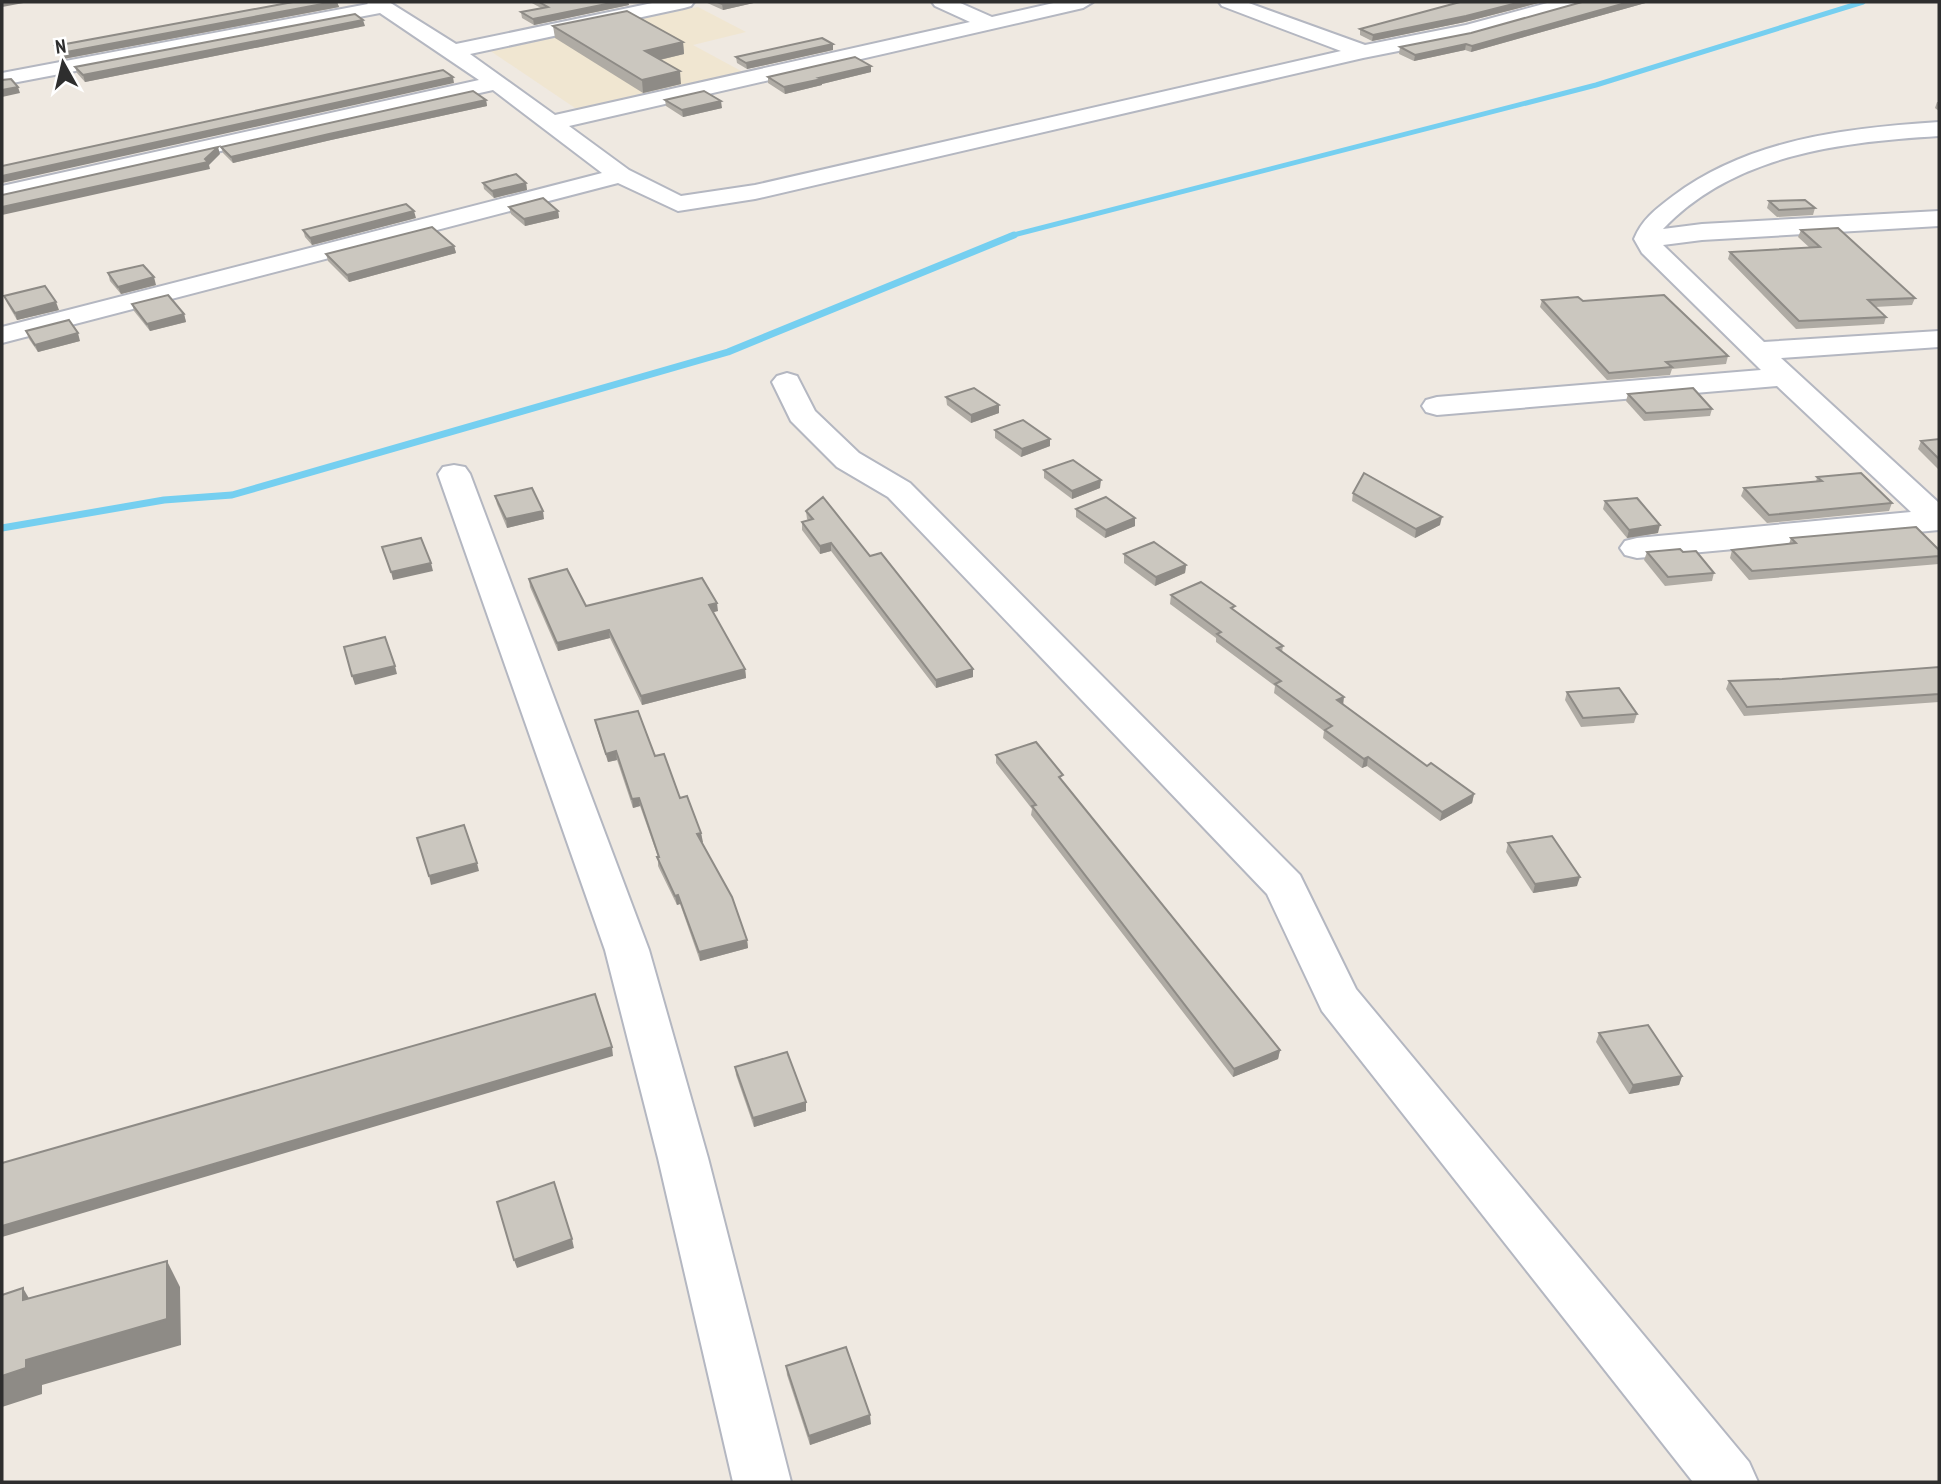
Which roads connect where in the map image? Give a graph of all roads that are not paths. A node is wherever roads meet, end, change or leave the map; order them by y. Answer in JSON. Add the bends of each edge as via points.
{"nodes":[{"id":1,"x":684,"y":2,"type":"edge"},
{"id":2,"x":942,"y":2,"type":"edge"},
{"id":3,"x":1083,"y":2,"type":"edge"},
{"id":4,"x":1229,"y":2,"type":"edge"},
{"id":5,"x":1572,"y":2,"type":"edge"},
{"id":6,"x":379,"y":4,"type":"edge"},
{"id":7,"x":990,"y":23,"type":"junction"},
{"id":8,"x":453,"y":51,"type":"junction"},
{"id":9,"x":1363,"y":52,"type":"junction"},
{"id":10,"x":2,"y":79,"type":"edge"},
{"id":11,"x":497,"y":83,"type":"junction"},
{"id":12,"x":551,"y":123,"type":"junction"},
{"id":13,"x":1939,"y":129,"type":"edge"},
{"id":14,"x":621,"y":175,"type":"junction"},
{"id":15,"x":2,"y":193,"type":"edge"},
{"id":16,"x":1939,"y":219,"type":"edge"},
{"id":17,"x":1647,"y":239,"type":"junction"},
{"id":18,"x":2,"y":335,"type":"edge"},
{"id":19,"x":1939,"y":339,"type":"edge"},
{"id":20,"x":1758,"y":351,"type":"junction"},
{"id":21,"x":1784,"y":377,"type":"junction"},
{"id":22,"x":787,"y":382,"type":"dead end"},
{"id":23,"x":1437,"y":406,"type":"dead end"},
{"id":24,"x":454,"y":474,"type":"dead end"},
{"id":25,"x":1931,"y":505,"type":"edge"},
{"id":26,"x":1637,"y":548,"type":"dead end"},
{"id":27,"x":762,"y":1482,"type":"edge"},
{"id":28,"x":1729,"y":1482,"type":"edge"}],
"edges":[{"from":1,"to":8,"type":"street"},
{"from":2,"to":7,"type":"street"},
{"from":3,"to":7,"type":"street"},
{"from":4,"to":9,"type":"street"},
{"from":5,"to":9,"type":"street","via":[[1469,31]]},
{"from":6,"to":8,"type":"street"},
{"from":6,"to":10,"type":"street"},
{"from":7,"to":12,"type":"street"},
{"from":8,"to":11,"type":"street"},
{"from":9,"to":14,"type":"street","via":[[716,199],[678,204]]},
{"from":11,"to":12,"type":"street"},
{"from":11,"to":15,"type":"street"},
{"from":12,"to":14,"type":"street"},
{"from":13,"to":17,"type":"street","via":[[1833,139],[1737,167],[1684,197],[1649,227]]},
{"from":14,"to":18,"type":"street"},
{"from":16,"to":17,"type":"street"},
{"from":17,"to":20,"type":"street"},
{"from":19,"to":20,"type":"street"},
{"from":20,"to":21,"type":"street"},
{"from":21,"to":23,"type":"street"},
{"from":21,"to":25,"type":"street"},
{"from":22,"to":28,"type":"street","via":[[802,415],[848,460],[899,490],[1285,886],[1338,999]]},
{"from":24,"to":27,"type":"street","via":[[627,950]]},
{"from":25,"to":26,"type":"street"}]}
